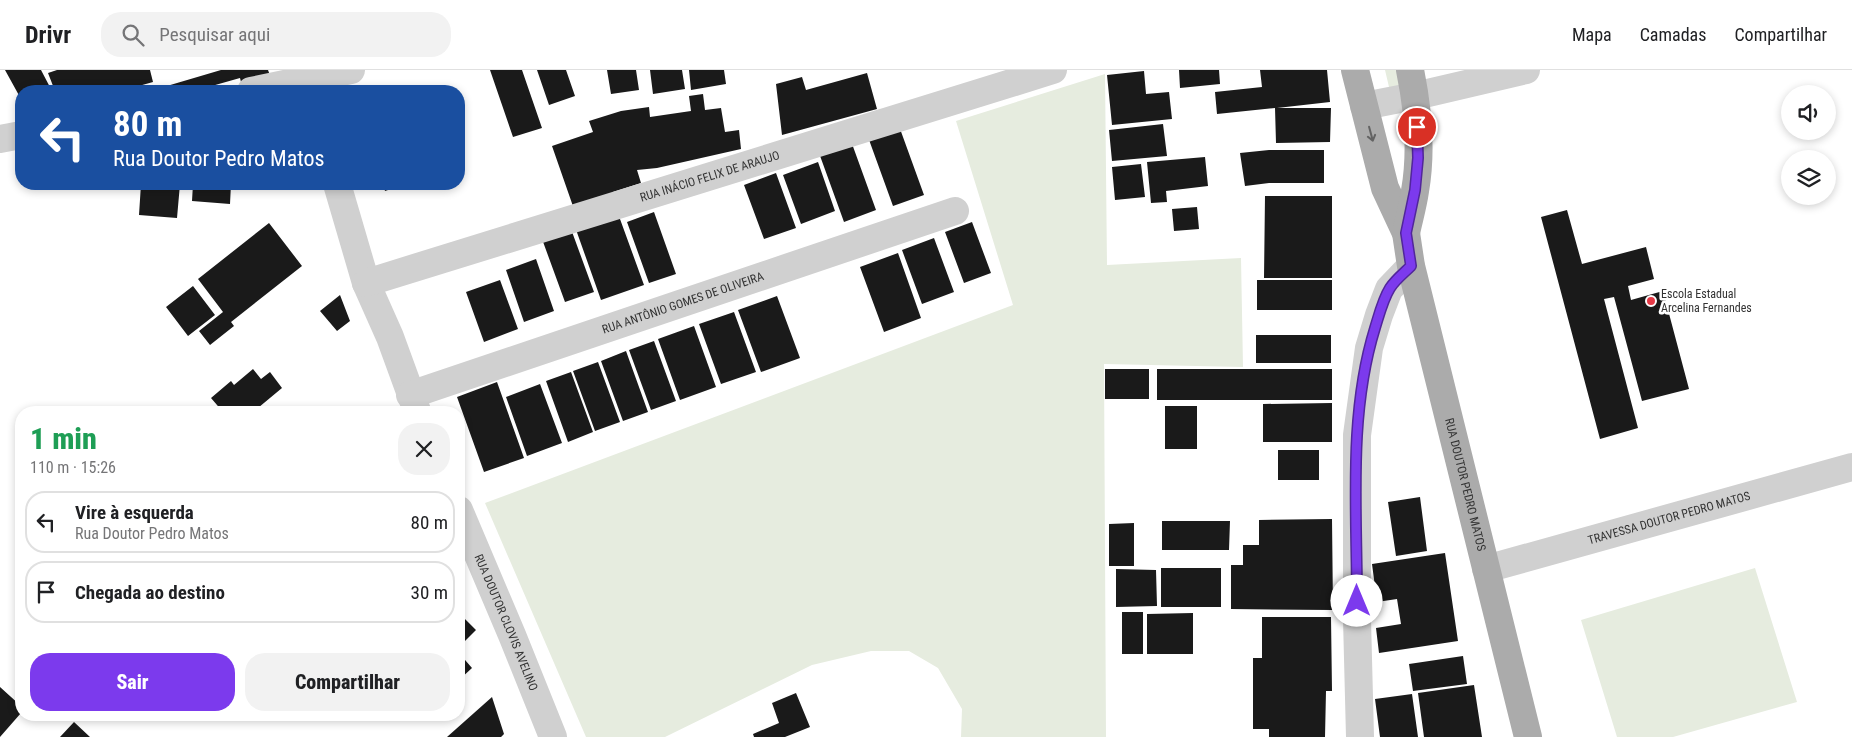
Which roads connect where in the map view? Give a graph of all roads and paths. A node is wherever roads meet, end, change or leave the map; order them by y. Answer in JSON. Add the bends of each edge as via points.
{"nodes":[{"id":1,"x":351,"y":70,"type":"edge"},
{"id":2,"x":1053,"y":70,"type":"edge"},
{"id":3,"x":1355,"y":70,"type":"edge"},
{"id":4,"x":1410,"y":70,"type":"edge"},
{"id":5,"x":1526,"y":70,"type":"edge"},
{"id":6,"x":306,"y":81,"type":"edge"},
{"id":7,"x":284,"y":85,"type":"edge"},
{"id":8,"x":1415,"y":96,"type":"junction"},
{"id":9,"x":1364,"y":106,"type":"junction"},
{"id":10,"x":15,"y":136,"type":"edge"},
{"id":11,"x":0,"y":139,"type":"edge"},
{"id":12,"x":339,"y":190,"type":"edge"},
{"id":13,"x":955,"y":211,"type":"dead end"},
{"id":14,"x":1406,"y":233,"type":"junction"},
{"id":15,"x":1411,"y":266,"type":"junction"},
{"id":16,"x":366,"y":283,"type":"junction"},
{"id":17,"x":414,"y":404,"type":"edge"},
{"id":18,"x":1852,"y":468,"type":"edge"},
{"id":19,"x":465,"y":524,"type":"edge"},
{"id":20,"x":1486,"y":569,"type":"junction"},
{"id":21,"x":553,"y":737,"type":"edge"},
{"id":22,"x":1360,"y":737,"type":"edge"},
{"id":23,"x":1528,"y":737,"type":"edge"}],
"edges":[{"from":1,"to":6,"type":"street"},
{"from":2,"to":16,"type":"street","name":"RUA INÁCIO FELIX DE ARAUJO"},
{"from":3,"to":9,"type":"main road","name":"RUA DOUTOR PEDRO MATOS"},
{"from":4,"to":8,"type":"main road","name":"RUA DOUTOR PEDRO MATOS"},
{"from":5,"to":8,"type":"street"},
{"from":6,"to":7,"type":"street"},
{"from":8,"to":9,"type":"street"},
{"from":8,"to":14,"type":"main road","name":"RUA DOUTOR PEDRO MATOS","via":[[1418,158]]},
{"from":9,"to":14,"type":"main road","name":"RUA DOUTOR PEDRO MATOS","one_way":true,"via":[[1385,188]]},
{"from":10,"to":11,"type":"street"},
{"from":12,"to":16,"type":"street"},
{"from":13,"to":17,"type":"street","name":"RUA ANTÔNIO GOMES DE OLIVEIRA"},
{"from":14,"to":15,"type":"main road","name":"RUA DOUTOR PEDRO MATOS"},
{"from":15,"to":20,"type":"main road","name":"RUA DOUTOR PEDRO MATOS"},
{"from":15,"to":22,"type":"street","via":[[1390,289],[1379,315],[1369,348],[1357,435]]},
{"from":16,"to":17,"type":"street"},
{"from":18,"to":20,"type":"street","name":"TRAVESSA DOUTOR PEDRO MATOS"},
{"from":19,"to":21,"type":"street","name":"RUA DOUTOR CLOVIS AVELINO"},
{"from":20,"to":23,"type":"main road","name":"RUA DOUTOR PEDRO MATOS"}]}
